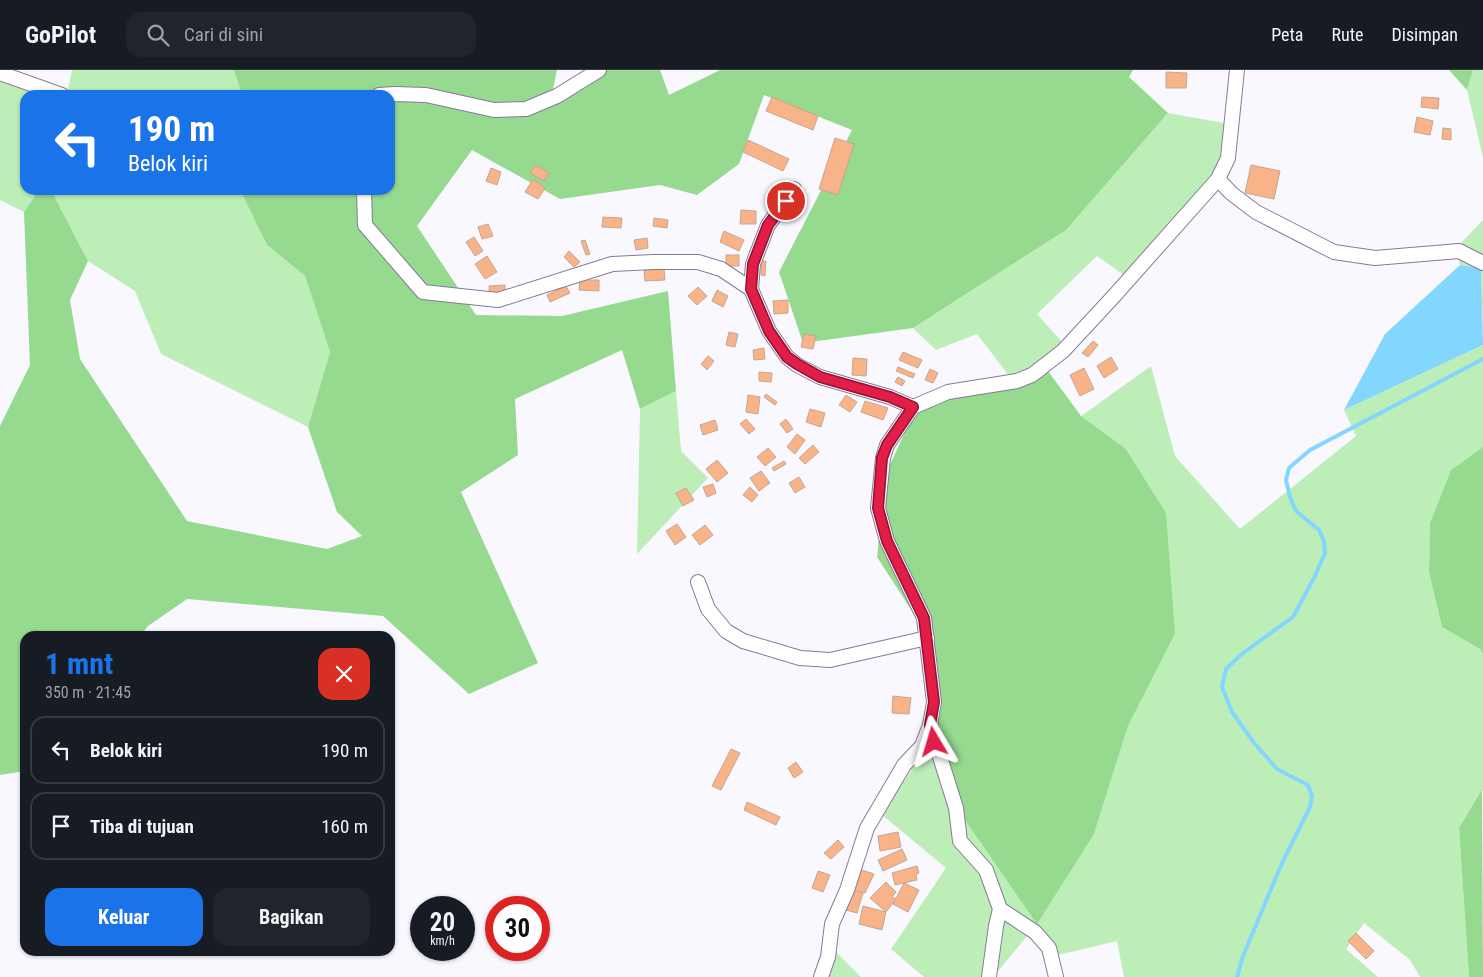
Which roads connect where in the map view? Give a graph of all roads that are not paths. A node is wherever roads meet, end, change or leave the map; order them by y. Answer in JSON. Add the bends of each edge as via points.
{"nodes":[{"id":1,"x":599,"y":70,"type":"edge"},
{"id":2,"x":1237,"y":70,"type":"edge"},
{"id":3,"x":0,"y":73,"type":"edge"},
{"id":4,"x":48,"y":90,"type":"edge"},
{"id":5,"x":395,"y":94,"type":"edge"},
{"id":6,"x":1218,"y":179,"type":"junction"},
{"id":7,"x":794,"y":189,"type":"dead end"},
{"id":8,"x":364,"y":195,"type":"edge"},
{"id":9,"x":1483,"y":263,"type":"edge"},
{"id":10,"x":751,"y":289,"type":"junction"},
{"id":11,"x":913,"y":407,"type":"junction"},
{"id":12,"x":698,"y":582,"type":"dead end"},
{"id":13,"x":927,"y":638,"type":"junction"},
{"id":14,"x":930,"y":725,"type":"junction"},
{"id":15,"x":1000,"y":909,"type":"junction"},
{"id":16,"x":821,"y":977,"type":"edge"},
{"id":17,"x":989,"y":977,"type":"edge"},
{"id":18,"x":1056,"y":977,"type":"edge"}],
"edges":[{"from":1,"to":5,"type":"street","via":[[557,96],[526,109],[494,110],[426,95]]},
{"from":2,"to":6,"type":"street","via":[[1228,158]]},
{"from":3,"to":4,"type":"street"},
{"from":6,"to":9,"type":"street","via":[[1256,212],[1334,252],[1375,258],[1459,251]]},
{"from":6,"to":11,"type":"street","via":[[1063,351],[1032,375],[1017,381],[948,392]]},
{"from":7,"to":10,"type":"street","via":[[768,225],[753,264]]},
{"from":8,"to":10,"type":"street","via":[[364,225],[423,292],[498,300],[612,264],[653,262],[698,262],[721,269]]},
{"from":10,"to":11,"type":"street","via":[[769,331],[787,357],[820,377]]},
{"from":11,"to":13,"type":"street","via":[[882,458],[878,508],[887,541],[924,618]]},
{"from":12,"to":13,"type":"street","via":[[708,609],[726,631],[743,642],[791,656],[830,660]]},
{"from":13,"to":14,"type":"street","via":[[934,702]]},
{"from":14,"to":15,"type":"street","via":[[956,808],[960,841],[986,870]]},
{"from":14,"to":16,"type":"street","via":[[922,746],[904,764],[867,828],[832,924],[828,957]]},
{"from":15,"to":17,"type":"street"},
{"from":15,"to":18,"type":"street","via":[[1036,932],[1049,948]]}]}
